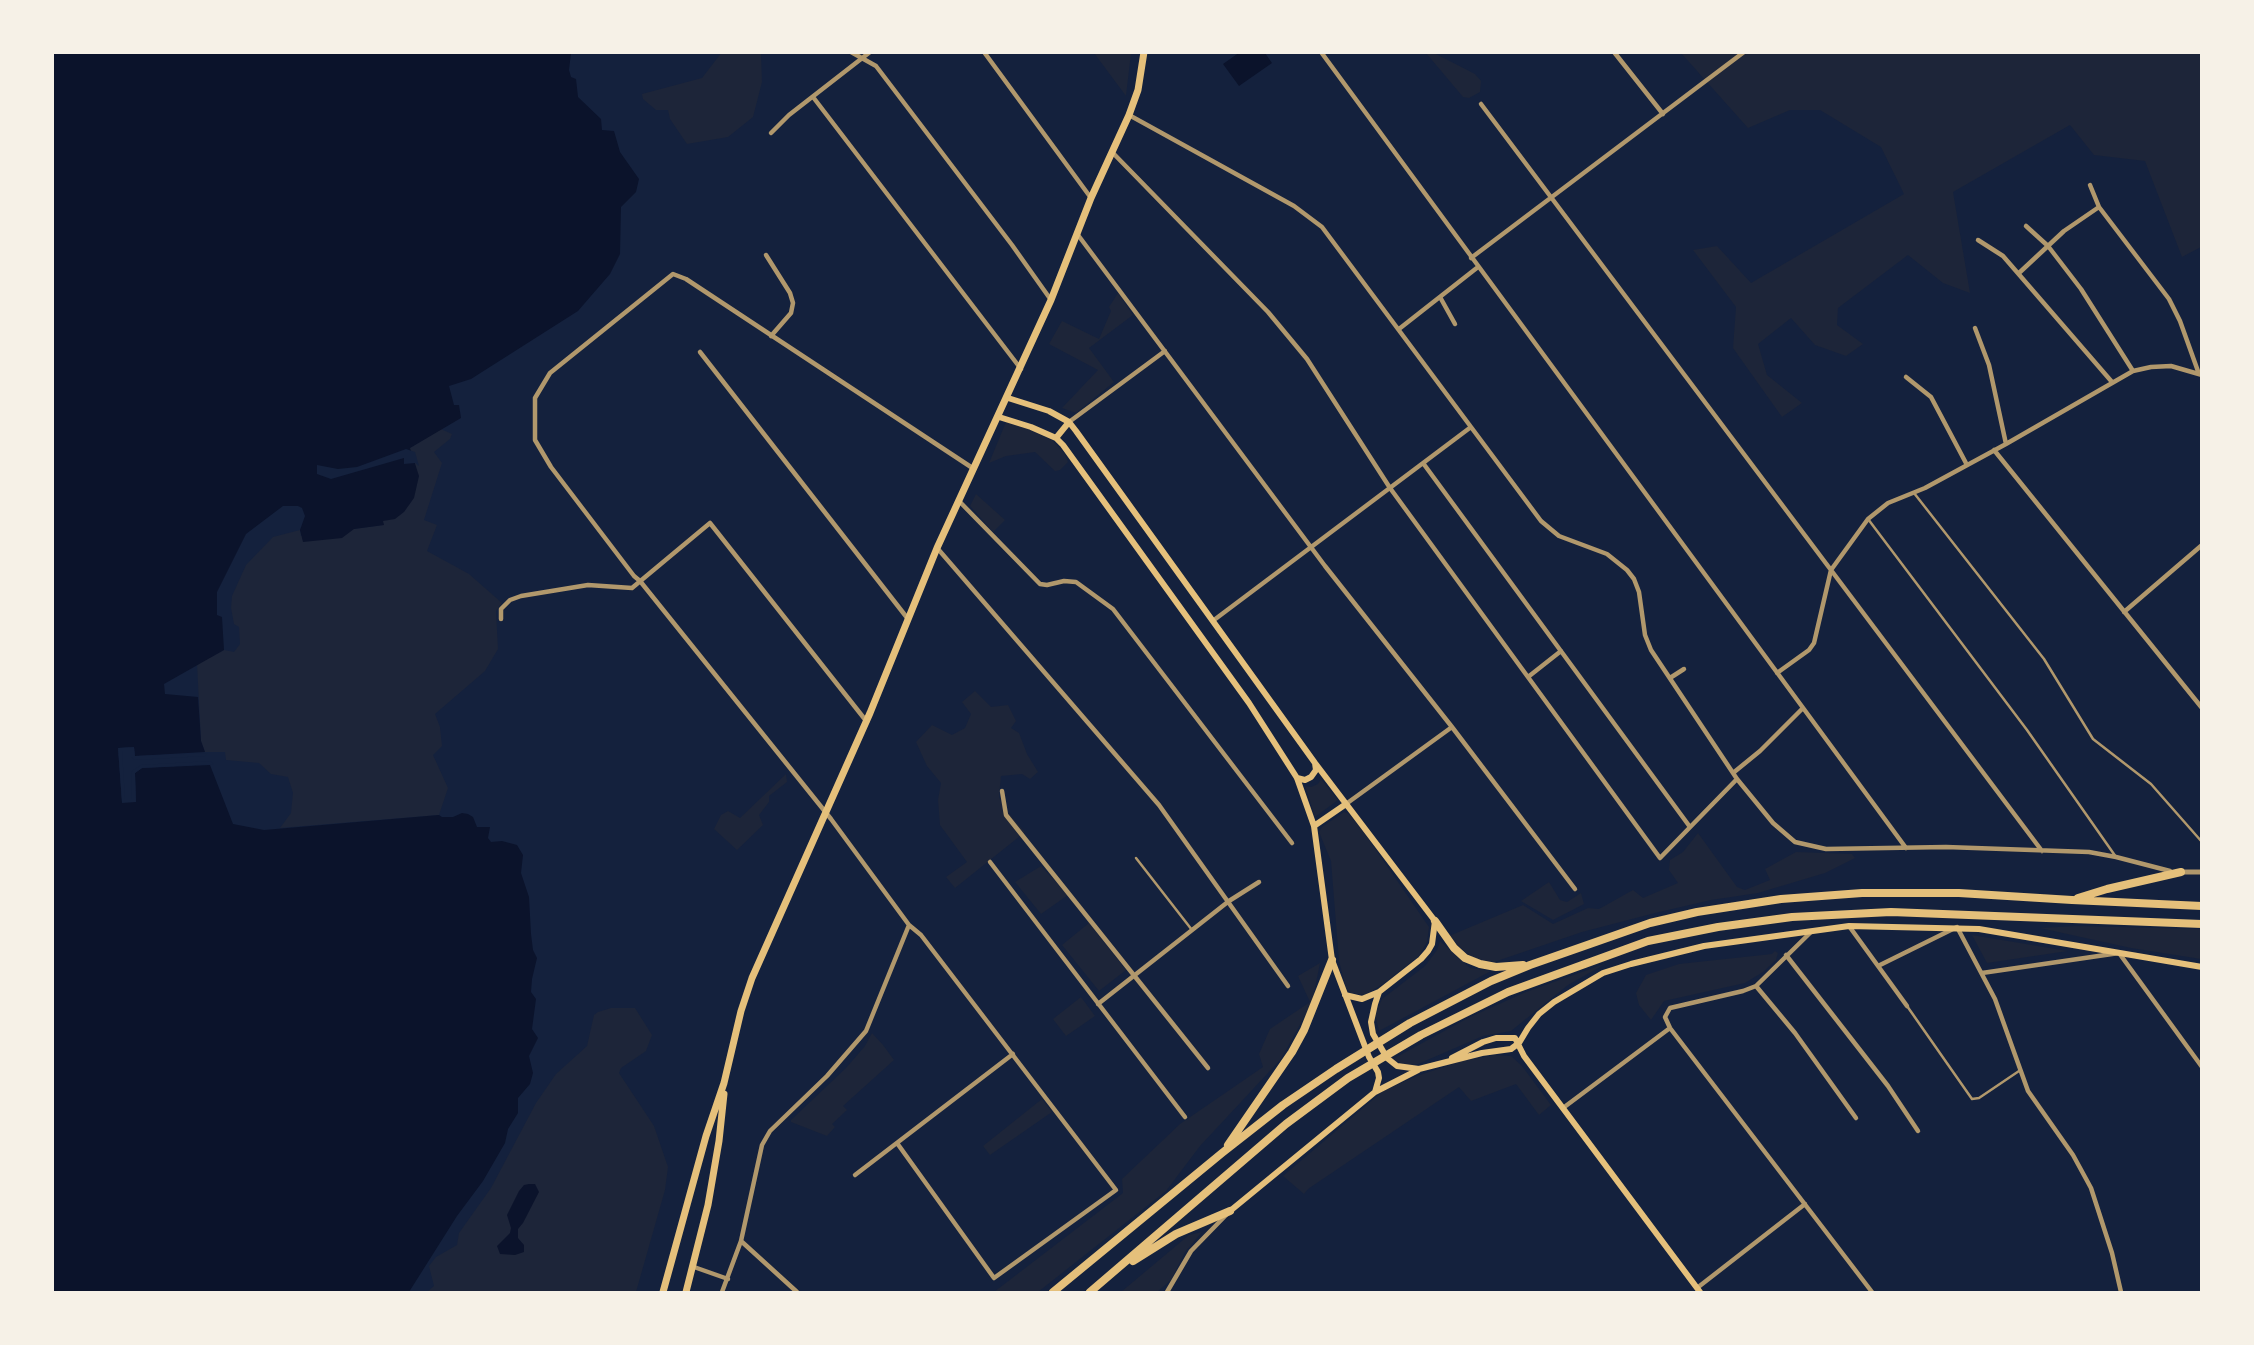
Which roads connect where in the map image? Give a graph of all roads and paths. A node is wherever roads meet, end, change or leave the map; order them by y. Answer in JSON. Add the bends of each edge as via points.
{"nodes":[{"id":1,"x":851,"y":52,"type":"edge"},
{"id":2,"x":870,"y":52,"type":"edge"},
{"id":3,"x":984,"y":52,"type":"edge"},
{"id":4,"x":1144,"y":52,"type":"edge"},
{"id":5,"x":1321,"y":52,"type":"edge"},
{"id":6,"x":1614,"y":52,"type":"edge"},
{"id":7,"x":1744,"y":52,"type":"edge"},
{"id":8,"x":863,"y":58,"type":"junction"},
{"id":9,"x":813,"y":97,"type":"junction"},
{"id":10,"x":1481,"y":104,"type":"dead end"},
{"id":11,"x":1663,"y":114,"type":"junction"},
{"id":12,"x":1129,"y":115,"type":"junction"},
{"id":13,"x":771,"y":132,"type":"dead end"},
{"id":14,"x":1112,"y":151,"type":"junction"},
{"id":15,"x":2090,"y":185,"type":"dead end"},
{"id":16,"x":1091,"y":198,"type":"junction"},
{"id":17,"x":1551,"y":198,"type":"junction"},
{"id":18,"x":2099,"y":207,"type":"junction"},
{"id":19,"x":2026,"y":226,"type":"dead end"},
{"id":20,"x":1077,"y":233,"type":"junction"},
{"id":21,"x":1978,"y":240,"type":"dead end"},
{"id":22,"x":2048,"y":246,"type":"junction"},
{"id":23,"x":766,"y":256,"type":"dead end"},
{"id":24,"x":1472,"y":258,"type":"junction"},
{"id":25,"x":1478,"y":267,"type":"junction"},
{"id":26,"x":2019,"y":273,"type":"junction"},
{"id":27,"x":1440,"y":297,"type":"junction"},
{"id":28,"x":1051,"y":300,"type":"junction"},
{"id":29,"x":1455,"y":324,"type":"dead end"},
{"id":30,"x":1975,"y":328,"type":"dead end"},
{"id":31,"x":1399,"y":329,"type":"junction"},
{"id":32,"x":771,"y":336,"type":"junction"},
{"id":33,"x":1165,"y":351,"type":"junction"},
{"id":34,"x":700,"y":352,"type":"dead end"},
{"id":35,"x":1021,"y":369,"type":"junction"},
{"id":36,"x":2133,"y":371,"type":"junction"},
{"id":37,"x":2201,"y":376,"type":"edge"},
{"id":38,"x":1906,"y":377,"type":"dead end"},
{"id":39,"x":2112,"y":382,"type":"junction"},
{"id":40,"x":1008,"y":398,"type":"junction"},
{"id":41,"x":999,"y":416,"type":"junction"},
{"id":42,"x":1069,"y":422,"type":"junction"},
{"id":43,"x":1471,"y":427,"type":"junction"},
{"id":44,"x":1056,"y":438,"type":"junction"},
{"id":45,"x":2006,"y":444,"type":"junction"},
{"id":46,"x":1994,"y":450,"type":"junction"},
{"id":47,"x":1423,"y":463,"type":"junction"},
{"id":48,"x":1967,"y":465,"type":"junction"},
{"id":49,"x":975,"y":470,"type":"junction"},
{"id":50,"x":1390,"y":488,"type":"junction"},
{"id":51,"x":1914,"y":493,"type":"junction"},
{"id":52,"x":959,"y":501,"type":"junction"},
{"id":53,"x":1868,"y":519,"type":"junction"},
{"id":54,"x":2202,"y":545,"type":"edge"},
{"id":55,"x":1311,"y":547,"type":"junction"},
{"id":56,"x":937,"y":548,"type":"junction"},
{"id":57,"x":1830,"y":570,"type":"junction"},
{"id":58,"x":640,"y":581,"type":"junction"},
{"id":59,"x":2124,"y":612,"type":"junction"},
{"id":60,"x":501,"y":619,"type":"dead end"},
{"id":61,"x":908,"y":619,"type":"junction"},
{"id":62,"x":1214,"y":620,"type":"junction"},
{"id":63,"x":1561,"y":651,"type":"junction"},
{"id":64,"x":1684,"y":669,"type":"dead end"},
{"id":65,"x":1777,"y":673,"type":"junction"},
{"id":66,"x":1528,"y":677,"type":"junction"},
{"id":67,"x":1670,"y":678,"type":"junction"},
{"id":68,"x":1803,"y":708,"type":"junction"},
{"id":69,"x":2202,"y":708,"type":"edge"},
{"id":70,"x":867,"y":722,"type":"junction"},
{"id":71,"x":1452,"y":727,"type":"junction"},
{"id":72,"x":1315,"y":763,"type":"junction"},
{"id":73,"x":1733,"y":773,"type":"junction"},
{"id":74,"x":1297,"y":778,"type":"junction"},
{"id":75,"x":1737,"y":779,"type":"junction"},
{"id":76,"x":1002,"y":791,"type":"dead end"},
{"id":77,"x":1346,"y":804,"type":"junction"},
{"id":78,"x":826,"y":813,"type":"junction"},
{"id":79,"x":1314,"y":826,"type":"junction"},
{"id":80,"x":1690,"y":827,"type":"junction"},
{"id":81,"x":2202,"y":842,"type":"edge"},
{"id":82,"x":1292,"y":843,"type":"dead end"},
{"id":83,"x":1906,"y":848,"type":"junction"},
{"id":84,"x":2042,"y":851,"type":"junction"},
{"id":85,"x":2116,"y":857,"type":"junction"},
{"id":86,"x":1136,"y":858,"type":"dead end"},
{"id":87,"x":990,"y":862,"type":"dead end"},
{"id":88,"x":2202,"y":872,"type":"edge"},
{"id":89,"x":2181,"y":873,"type":"junction"},
{"id":90,"x":1259,"y":882,"type":"dead end"},
{"id":91,"x":1575,"y":888,"type":"dead end"},
{"id":92,"x":2072,"y":900,"type":"junction"},
{"id":93,"x":1228,"y":901,"type":"junction"},
{"id":94,"x":2202,"y":906,"type":"edge"},
{"id":95,"x":1435,"y":921,"type":"junction"},
{"id":96,"x":2202,"y":924,"type":"edge"},
{"id":97,"x":909,"y":925,"type":"junction"},
{"id":98,"x":1849,"y":926,"type":"junction"},
{"id":99,"x":1957,"y":927,"type":"junction"},
{"id":100,"x":1192,"y":930,"type":"junction"},
{"id":101,"x":1812,"y":931,"type":"junction"},
{"id":102,"x":2119,"y":953,"type":"junction"},
{"id":103,"x":1786,"y":956,"type":"junction"},
{"id":104,"x":1332,"y":960,"type":"junction"},
{"id":105,"x":1530,"y":964,"type":"junction"},
{"id":106,"x":1878,"y":966,"type":"junction"},
{"id":107,"x":2202,"y":967,"type":"edge"},
{"id":108,"x":1982,"y":973,"type":"junction"},
{"id":109,"x":1134,"y":976,"type":"junction"},
{"id":110,"x":1288,"y":986,"type":"dead end"},
{"id":111,"x":1756,"y":986,"type":"junction"},
{"id":112,"x":1379,"y":992,"type":"junction"},
{"id":113,"x":1345,"y":995,"type":"junction"},
{"id":114,"x":1098,"y":1004,"type":"junction"},
{"id":115,"x":1907,"y":1006,"type":"joint"},
{"id":116,"x":1670,"y":1028,"type":"junction"},
{"id":117,"x":1519,"y":1043,"type":"junction"},
{"id":118,"x":1511,"y":1049,"type":"junction"},
{"id":119,"x":1522,"y":1053,"type":"junction"},
{"id":120,"x":1013,"y":1054,"type":"junction"},
{"id":121,"x":1442,"y":1062,"type":"junction"},
{"id":122,"x":2202,"y":1067,"type":"edge"},
{"id":123,"x":1208,"y":1068,"type":"dead end"},
{"id":124,"x":1419,"y":1069,"type":"junction"},
{"id":125,"x":2019,"y":1071,"type":"junction"},
{"id":126,"x":724,"y":1083,"type":"junction"},
{"id":127,"x":1375,"y":1092,"type":"junction"},
{"id":128,"x":1563,"y":1108,"type":"junction"},
{"id":129,"x":1185,"y":1117,"type":"dead end"},
{"id":130,"x":1856,"y":1118,"type":"dead end"},
{"id":131,"x":1918,"y":1131,"type":"dead end"},
{"id":132,"x":897,"y":1143,"type":"junction"},
{"id":133,"x":1222,"y":1153,"type":"junction"},
{"id":134,"x":855,"y":1175,"type":"dead end"},
{"id":135,"x":1805,"y":1204,"type":"junction"},
{"id":136,"x":1230,"y":1211,"type":"junction"},
{"id":137,"x":741,"y":1241,"type":"junction"},
{"id":138,"x":694,"y":1267,"type":"junction"},
{"id":139,"x":1109,"y":1276,"type":"junction"},
{"id":140,"x":728,"y":1279,"type":"junction"},
{"id":141,"x":1699,"y":1290,"type":"edge"},
{"id":142,"x":663,"y":1293,"type":"edge"},
{"id":143,"x":686,"y":1293,"type":"edge"},
{"id":144,"x":722,"y":1293,"type":"edge"},
{"id":145,"x":797,"y":1293,"type":"edge"},
{"id":146,"x":1053,"y":1293,"type":"edge"},
{"id":147,"x":1090,"y":1293,"type":"edge"},
{"id":148,"x":1167,"y":1293,"type":"edge"},
{"id":149,"x":1872,"y":1293,"type":"edge"},
{"id":150,"x":2121,"y":1293,"type":"edge"}],
"edges":[{"from":1,"to":8,"type":"street"},
{"from":2,"to":8,"type":"street"},
{"from":3,"to":16,"type":"street"},
{"from":4,"to":12,"type":"main road"},
{"from":5,"to":24,"type":"street"},
{"from":6,"to":11,"type":"street"},
{"from":7,"to":11,"type":"street"},
{"from":8,"to":9,"type":"street"},
{"from":8,"to":28,"type":"street","via":[[876,66]]},
{"from":9,"to":13,"type":"street"},
{"from":9,"to":35,"type":"street"},
{"from":10,"to":17,"type":"street"},
{"from":11,"to":17,"type":"street"},
{"from":12,"to":14,"type":"main road"},
{"from":12,"to":31,"type":"street","via":[[1312,218]]},
{"from":14,"to":16,"type":"main road"},
{"from":14,"to":50,"type":"street","via":[[1287,334]]},
{"from":15,"to":18,"type":"street"},
{"from":16,"to":20,"type":"main road"},
{"from":17,"to":24,"type":"street"},
{"from":17,"to":57,"type":"street"},
{"from":18,"to":22,"type":"street"},
{"from":18,"to":37,"type":"street","via":[[2169,299]]},
{"from":19,"to":22,"type":"street"},
{"from":20,"to":28,"type":"main road"},
{"from":20,"to":33,"type":"street"},
{"from":21,"to":26,"type":"street"},
{"from":22,"to":26,"type":"street"},
{"from":22,"to":36,"type":"street"},
{"from":23,"to":32,"type":"street","via":[[793,303],[791,313]]},
{"from":24,"to":25,"type":"street"},
{"from":25,"to":27,"type":"street"},
{"from":25,"to":65,"type":"street"},
{"from":26,"to":39,"type":"street"},
{"from":27,"to":29,"type":"street"},
{"from":27,"to":31,"type":"street"},
{"from":28,"to":35,"type":"main road"},
{"from":30,"to":45,"type":"street","via":[[1989,365]]},
{"from":31,"to":43,"type":"street"},
{"from":32,"to":49,"type":"street"},
{"from":32,"to":58,"type":"street","via":[[673,274],[550,373],[535,398],[538,448]]},
{"from":33,"to":42,"type":"street"},
{"from":33,"to":55,"type":"street"},
{"from":34,"to":61,"type":"street"},
{"from":35,"to":40,"type":"main road"},
{"from":36,"to":37,"type":"street","via":[[2162,366]]},
{"from":36,"to":39,"type":"street"},
{"from":38,"to":48,"type":"street","via":[[1931,397]]},
{"from":39,"to":45,"type":"street"},
{"from":40,"to":41,"type":"main road"},
{"from":40,"to":42,"type":"main road"},
{"from":41,"to":44,"type":"main road"},
{"from":41,"to":49,"type":"main road"},
{"from":42,"to":44,"type":"main road"},
{"from":42,"to":62,"type":"main road"},
{"from":43,"to":47,"type":"street"},
{"from":43,"to":67,"type":"street","via":[[1549,529],[1607,554],[1627,570],[1639,592],[1645,635]]},
{"from":44,"to":74,"type":"main road","via":[[1249,703]]},
{"from":45,"to":46,"type":"street"},
{"from":46,"to":48,"type":"street"},
{"from":46,"to":59,"type":"street"},
{"from":47,"to":50,"type":"street"},
{"from":47,"to":63,"type":"street"},
{"from":48,"to":51,"type":"street"},
{"from":49,"to":52,"type":"main road"},
{"from":50,"to":55,"type":"street"},
{"from":50,"to":66,"type":"street"},
{"from":51,"to":53,"type":"street","via":[[1888,503]]},
{"from":51,"to":81,"type":"lane","via":[[2043,659],[2093,739],[2151,784]]},
{"from":52,"to":56,"type":"main road"},
{"from":52,"to":82,"type":"street","via":[[1040,584],[1076,582],[1113,610]]},
{"from":53,"to":57,"type":"street"},
{"from":53,"to":85,"type":"lane"},
{"from":54,"to":59,"type":"street"},
{"from":55,"to":62,"type":"street"},
{"from":55,"to":71,"type":"street"},
{"from":56,"to":61,"type":"main road"},
{"from":56,"to":93,"type":"street","via":[[1150,795]]},
{"from":57,"to":65,"type":"street","via":[[1814,643]]},
{"from":57,"to":84,"type":"street"},
{"from":58,"to":60,"type":"street","via":[[629,589],[600,584],[521,596],[501,609]]},
{"from":58,"to":70,"type":"street","via":[[710,523]]},
{"from":58,"to":78,"type":"street"},
{"from":59,"to":69,"type":"street"},
{"from":61,"to":70,"type":"main road"},
{"from":62,"to":72,"type":"main road"},
{"from":63,"to":66,"type":"street"},
{"from":63,"to":80,"type":"street"},
{"from":64,"to":67,"type":"street"},
{"from":65,"to":68,"type":"street"},
{"from":66,"to":80,"type":"street","via":[[1660,858]]},
{"from":67,"to":73,"type":"street"},
{"from":68,"to":73,"type":"street"},
{"from":68,"to":83,"type":"street"},
{"from":70,"to":78,"type":"main road"},
{"from":71,"to":77,"type":"street"},
{"from":71,"to":91,"type":"street"},
{"from":72,"to":74,"type":"main road","via":[[1311,776]]},
{"from":72,"to":77,"type":"main road"},
{"from":73,"to":75,"type":"street"},
{"from":74,"to":79,"type":"main road"},
{"from":75,"to":80,"type":"street"},
{"from":75,"to":83,"type":"street","via":[[1795,842],[1826,849]]},
{"from":76,"to":109,"type":"street","via":[[1006,815]]},
{"from":77,"to":79,"type":"main road"},
{"from":77,"to":95,"type":"main road"},
{"from":78,"to":97,"type":"street"},
{"from":78,"to":126,"type":"main road","via":[[752,978]]},
{"from":79,"to":104,"type":"main road"},
{"from":83,"to":84,"type":"street"},
{"from":84,"to":85,"type":"street"},
{"from":85,"to":89,"type":"street"},
{"from":86,"to":100,"type":"lane"},
{"from":87,"to":114,"type":"street"},
{"from":88,"to":89,"type":"street"},
{"from":89,"to":92,"type":"highway"},
{"from":90,"to":93,"type":"street"},
{"from":92,"to":94,"type":"highway"},
{"from":92,"to":105,"type":"highway","via":[[1959,892],[1781,899],[1650,923]]},
{"from":93,"to":100,"type":"street"},
{"from":93,"to":110,"type":"street"},
{"from":95,"to":105,"type":"highway","via":[[1465,958],[1496,967]]},
{"from":95,"to":112,"type":"main road","via":[[1429,951]]},
{"from":96,"to":139,"type":"highway","via":[[1891,912],[1792,917],[1648,941],[1543,977],[1478,1006],[1349,1078],[1286,1124]]},
{"from":97,"to":120,"type":"street","via":[[922,935]]},
{"from":97,"to":137,"type":"street","via":[[866,1031],[770,1131],[762,1145]]},
{"from":98,"to":99,"type":"main road"},
{"from":98,"to":101,"type":"main road"},
{"from":98,"to":106,"type":"street"},
{"from":99,"to":102,"type":"main road"},
{"from":99,"to":106,"type":"street"},
{"from":99,"to":108,"type":"street"},
{"from":100,"to":109,"type":"street"},
{"from":101,"to":103,"type":"street"},
{"from":101,"to":117,"type":"main road","via":[[1704,946],[1603,973],[1539,1014]]},
{"from":102,"to":107,"type":"main road"},
{"from":102,"to":108,"type":"street"},
{"from":102,"to":122,"type":"street"},
{"from":103,"to":111,"type":"street"},
{"from":103,"to":131,"type":"street"},
{"from":104,"to":113,"type":"main road"},
{"from":104,"to":133,"type":"highway","via":[[1292,1052]]},
{"from":105,"to":133,"type":"highway","via":[[1410,1023],[1302,1091]]},
{"from":106,"to":115,"type":"street"},
{"from":108,"to":125,"type":"street"},
{"from":109,"to":114,"type":"street"},
{"from":109,"to":123,"type":"street"},
{"from":111,"to":116,"type":"street","via":[[1670,1008],[1665,1017]]},
{"from":111,"to":130,"type":"street"},
{"from":112,"to":113,"type":"main road","via":[[1362,999]]},
{"from":112,"to":124,"type":"main road","via":[[1372,1014],[1373,1034],[1391,1062]]},
{"from":113,"to":127,"type":"main road","via":[[1378,1072]]},
{"from":114,"to":129,"type":"street"},
{"from":115,"to":125,"type":"lane","via":[[1972,1099]]},
{"from":116,"to":128,"type":"street"},
{"from":116,"to":135,"type":"street"},
{"from":117,"to":118,"type":"main road"},
{"from":117,"to":119,"type":"main road"},
{"from":117,"to":121,"type":"main road","via":[[1511,1037],[1496,1038]]},
{"from":118,"to":119,"type":"main road"},
{"from":118,"to":121,"type":"main road"},
{"from":119,"to":128,"type":"main road"},
{"from":120,"to":132,"type":"street"},
{"from":120,"to":132,"type":"street","via":[[1116,1190],[994,1278]]},
{"from":121,"to":124,"type":"main road"},
{"from":124,"to":127,"type":"main road"},
{"from":125,"to":150,"type":"street","via":[[2091,1188]]},
{"from":126,"to":138,"type":"main road","via":[[719,1141]]},
{"from":126,"to":142,"type":"main road"},
{"from":127,"to":136,"type":"main road"},
{"from":128,"to":141,"type":"main road"},
{"from":132,"to":134,"type":"street"},
{"from":133,"to":146,"type":"highway"},
{"from":135,"to":141,"type":"street"},
{"from":135,"to":149,"type":"street"},
{"from":136,"to":139,"type":"highway","via":[[1176,1234]]},
{"from":136,"to":148,"type":"street","via":[[1191,1251]]},
{"from":137,"to":140,"type":"street"},
{"from":137,"to":145,"type":"street"},
{"from":138,"to":140,"type":"street"},
{"from":138,"to":143,"type":"main road"},
{"from":139,"to":147,"type":"highway"},
{"from":140,"to":144,"type":"street"}]}
